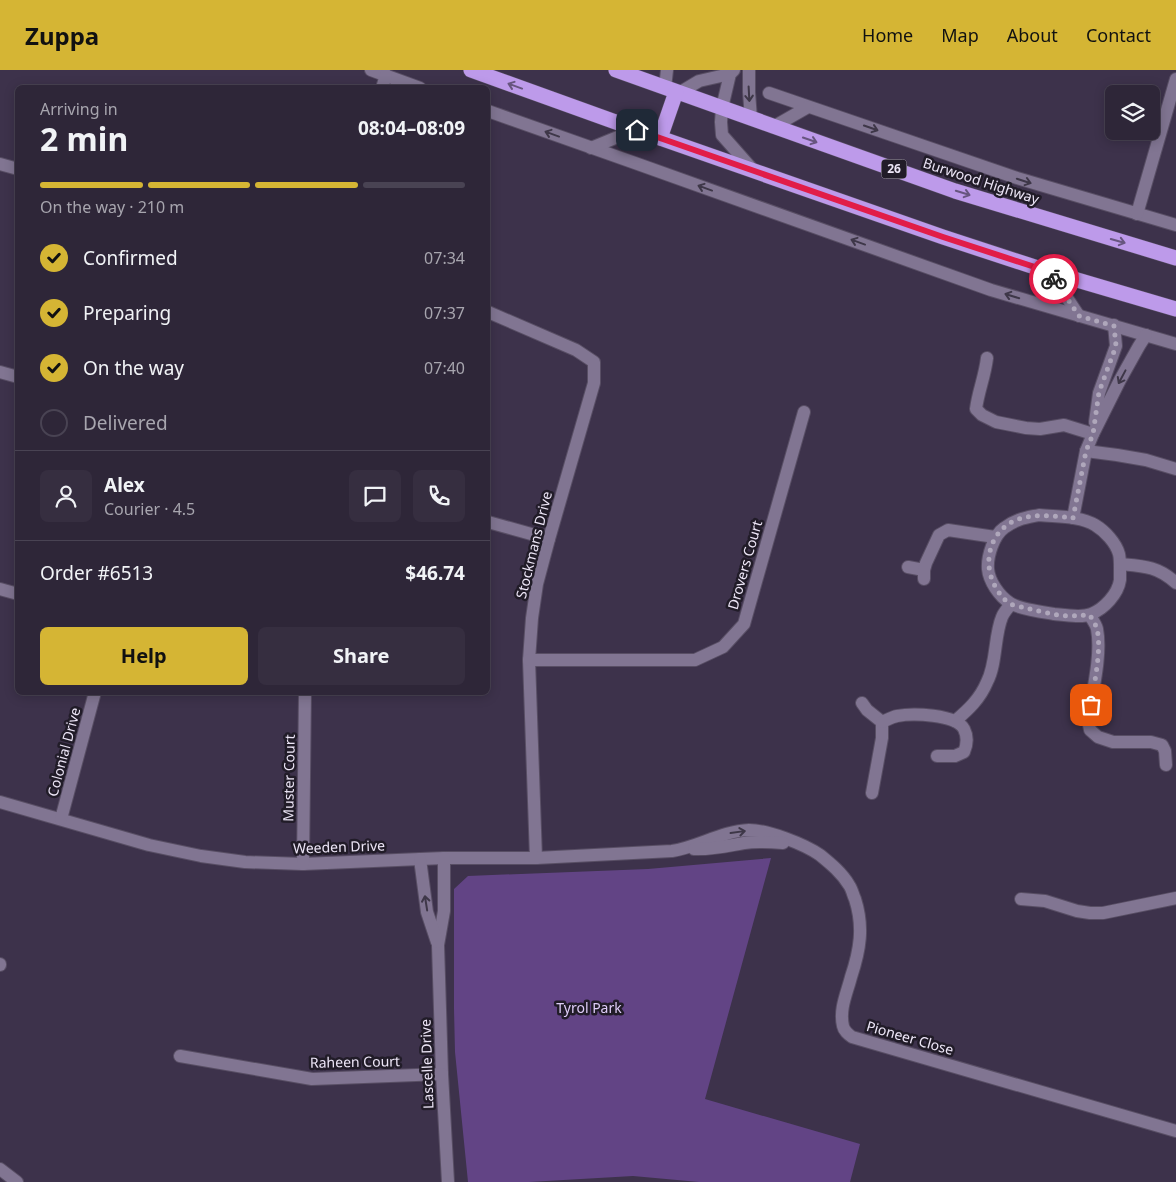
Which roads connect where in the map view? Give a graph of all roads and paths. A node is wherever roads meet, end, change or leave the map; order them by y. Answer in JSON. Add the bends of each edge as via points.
{"nodes":[{"id":1,"x":371,"y":70,"type":"edge"},
{"id":2,"x":471,"y":70,"type":"edge"},
{"id":3,"x":616,"y":70,"type":"edge"},
{"id":4,"x":667,"y":70,"type":"edge"},
{"id":5,"x":749,"y":70,"type":"edge"},
{"id":6,"x":732,"y":72,"type":"edge"},
{"id":7,"x":1176,"y":79,"type":"edge"},
{"id":8,"x":384,"y":81,"type":"edge"},
{"id":9,"x":405,"y":85,"type":"edge"},
{"id":10,"x":673,"y":91,"type":"junction"},
{"id":11,"x":769,"y":93,"type":"dead end"},
{"id":12,"x":808,"y":107,"type":"junction"},
{"id":13,"x":722,"y":108,"type":"junction"},
{"id":14,"x":490,"y":112,"type":"edge"},
{"id":15,"x":751,"y":118,"type":"junction"},
{"id":16,"x":773,"y":127,"type":"junction"},
{"id":17,"x":637,"y":130,"type":"junction"},
{"id":18,"x":660,"y":138,"type":"junction"},
{"id":19,"x":591,"y":148,"type":"junction"},
{"id":20,"x":0,"y":164,"type":"edge"},
{"id":21,"x":15,"y":168,"type":"edge"},
{"id":22,"x":752,"y":169,"type":"junction"},
{"id":23,"x":1137,"y":214,"type":"junction"},
{"id":24,"x":1176,"y":225,"type":"edge"},
{"id":25,"x":1176,"y":258,"type":"edge"},
{"id":26,"x":1050,"y":272,"type":"junction"},
{"id":27,"x":1176,"y":308,"type":"edge"},
{"id":28,"x":490,"y":313,"type":"edge"},
{"id":29,"x":1079,"y":316,"type":"junction"},
{"id":30,"x":1114,"y":326,"type":"junction"},
{"id":31,"x":1146,"y":335,"type":"junction"},
{"id":32,"x":1176,"y":344,"type":"edge"},
{"id":33,"x":987,"y":358,"type":"dead end"},
{"id":34,"x":0,"y":372,"type":"edge"},
{"id":35,"x":15,"y":376,"type":"edge"},
{"id":36,"x":804,"y":412,"type":"dead end"},
{"id":37,"x":1093,"y":434,"type":"junction"},
{"id":38,"x":1086,"y":451,"type":"junction"},
{"id":39,"x":1176,"y":468,"type":"edge"},
{"id":40,"x":1073,"y":518,"type":"junction"},
{"id":41,"x":490,"y":523,"type":"edge"},
{"id":42,"x":995,"y":537,"type":"junction"},
{"id":43,"x":548,"y":539,"type":"junction"},
{"id":44,"x":1120,"y":564,"type":"junction"},
{"id":45,"x":908,"y":567,"type":"dead end"},
{"id":46,"x":1176,"y":583,"type":"edge"},
{"id":47,"x":0,"y":589,"type":"edge"},
{"id":48,"x":15,"y":593,"type":"edge"},
{"id":49,"x":1011,"y":604,"type":"junction"},
{"id":50,"x":1090,"y":615,"type":"junction"},
{"id":51,"x":530,"y":660,"type":"junction"},
{"id":52,"x":94,"y":695,"type":"edge"},
{"id":53,"x":305,"y":695,"type":"edge"},
{"id":54,"x":862,"y":703,"type":"dead end"},
{"id":55,"x":955,"y":721,"type":"junction"},
{"id":56,"x":882,"y":722,"type":"junction"},
{"id":57,"x":937,"y":756,"type":"dead end"},
{"id":58,"x":1166,"y":764,"type":"dead end"},
{"id":59,"x":872,"y":793,"type":"dead end"},
{"id":60,"x":0,"y":802,"type":"edge"},
{"id":61,"x":62,"y":819,"type":"junction"},
{"id":62,"x":800,"y":844,"type":"joint"},
{"id":63,"x":444,"y":858,"type":"junction"},
{"id":64,"x":536,"y":858,"type":"junction"},
{"id":65,"x":420,"y":859,"type":"junction"},
{"id":66,"x":303,"y":864,"type":"junction"},
{"id":67,"x":1176,"y":898,"type":"edge"},
{"id":68,"x":1022,"y":899,"type":"dead end"},
{"id":69,"x":438,"y":945,"type":"junction"},
{"id":70,"x":180,"y":1056,"type":"dead end"},
{"id":71,"x":442,"y":1074,"type":"junction"},
{"id":72,"x":1176,"y":1131,"type":"edge"},
{"id":73,"x":0,"y":1169,"type":"edge"},
{"id":74,"x":17,"y":1182,"type":"edge"},
{"id":75,"x":448,"y":1182,"type":"edge"}],
"edges":[{"from":1,"to":8,"type":"street"},
{"from":17,"to":2,"type":"highway","one_way":true},
{"from":3,"to":10,"type":"highway","name":"Burwood Highway","number":"26"},
{"from":4,"to":10,"type":"street"},
{"from":5,"to":15,"type":"street","one_way":true},
{"from":6,"to":10,"type":"street"},
{"from":6,"to":13,"type":"street"},
{"from":7,"to":23,"type":"street"},
{"from":8,"to":9,"type":"street"},
{"from":10,"to":13,"type":"highway","name":"Burwood Highway","number":"26"},
{"from":10,"to":18,"type":"highway"},
{"from":11,"to":12,"type":"street","name":"Burwood Highway"},
{"from":12,"to":16,"type":"street"},
{"from":12,"to":23,"type":"street","name":"Burwood Highway","one_way":true,"via":[[1017,178]]},
{"from":13,"to":15,"type":"highway","name":"Burwood Highway","number":"26"},
{"from":13,"to":22,"type":"street","via":[[722,135]]},
{"from":19,"to":14,"type":"street","one_way":true},
{"from":15,"to":16,"type":"highway","name":"Burwood Highway","number":"26"},
{"from":16,"to":25,"type":"highway","name":"Burwood Highway","number":"26","one_way":true,"via":[[954,191]]},
{"from":17,"to":18,"type":"highway"},
{"from":17,"to":19,"type":"street"},
{"from":18,"to":22,"type":"highway"},
{"from":29,"to":19,"type":"street","one_way":true,"via":[[990,290]]},
{"from":20,"to":21,"type":"street"},
{"from":22,"to":26,"type":"highway"},
{"from":23,"to":24,"type":"street","name":"Burwood Highway"},
{"from":26,"to":27,"type":"highway"},
{"from":26,"to":29,"type":"street"},
{"from":28,"to":43,"type":"street","name":"Stockmans Drive","via":[[576,350],[594,362],[594,383]]},
{"from":29,"to":30,"type":"street"},
{"from":30,"to":31,"type":"street"},
{"from":30,"to":37,"type":"street","via":[[1116,346],[1099,392]]},
{"from":31,"to":32,"type":"street"},
{"from":31,"to":37,"type":"street","one_way":true},
{"from":33,"to":37,"type":"street","via":[[977,397],[976,409],[982,415],[996,422],[1026,428],[1064,425]]},
{"from":34,"to":35,"type":"street"},
{"from":36,"to":51,"type":"street","name":"Drovers Court","via":[[744,624],[723,647],[696,660]]},
{"from":37,"to":38,"type":"street"},
{"from":38,"to":39,"type":"street"},
{"from":38,"to":40,"type":"street"},
{"from":40,"to":42,"type":"street","via":[[1039,516],[1017,520]]},
{"from":40,"to":44,"type":"street","via":[[1095,525],[1111,539]]},
{"from":41,"to":43,"type":"street"},
{"from":42,"to":45,"type":"street","via":[[948,530],[939,534],[924,574]]},
{"from":42,"to":49,"type":"street","via":[[988,568],[992,583]]},
{"from":43,"to":51,"type":"street","name":"Stockmans Drive","via":[[537,584]]},
{"from":44,"to":46,"type":"street","via":[[1151,567]]},
{"from":44,"to":50,"type":"street","via":[[1120,582],[1111,599]]},
{"from":47,"to":48,"type":"street"},
{"from":49,"to":50,"type":"street","via":[[1067,616]]},
{"from":49,"to":55,"type":"street","via":[[1002,616],[988,681],[971,708]]},
{"from":50,"to":58,"type":"street","via":[[1098,643],[1088,720],[1090,730],[1098,737],[1113,742],[1162,745]]},
{"from":51,"to":64,"type":"street","name":"Stockmans Drive"},
{"from":52,"to":61,"type":"street","name":"Colonial Drive"},
{"from":53,"to":66,"type":"street","name":"Muster Court"},
{"from":54,"to":56,"type":"street"},
{"from":55,"to":56,"type":"street","via":[[915,714],[896,716]]},
{"from":55,"to":57,"type":"street","via":[[963,728],[967,742],[964,752],[955,756]]},
{"from":56,"to":59,"type":"street"},
{"from":60,"to":61,"type":"street","name":"Weeden Drive"},
{"from":61,"to":66,"type":"street","name":"Weeden Drive","via":[[201,856],[245,862]]},
{"from":62,"to":64,"type":"street","name":"Weeden Drive","via":[[750,830],[672,851]]},
{"from":62,"to":72,"type":"street","name":"Pioneer Close","via":[[840,872],[850,886],[858,911],[860,944],[842,1015],[843,1027],[852,1037]]},
{"from":63,"to":64,"type":"street","name":"Weeden Drive"},
{"from":63,"to":65,"type":"street","name":"Weeden Drive"},
{"from":63,"to":69,"type":"street","name":"Lascelle Drive","via":[[444,910]]},
{"from":65,"to":66,"type":"street","name":"Weeden Drive"},
{"from":69,"to":65,"type":"street","name":"Lascelle Drive","one_way":true,"via":[[427,912]]},
{"from":67,"to":68,"type":"street","via":[[1103,913]]},
{"from":69,"to":71,"type":"street","name":"Lascelle Drive"},
{"from":70,"to":71,"type":"street","name":"Raheen Court","via":[[312,1079]]},
{"from":71,"to":75,"type":"street","name":"Lascelle Drive"},
{"from":73,"to":74,"type":"street"}]}
